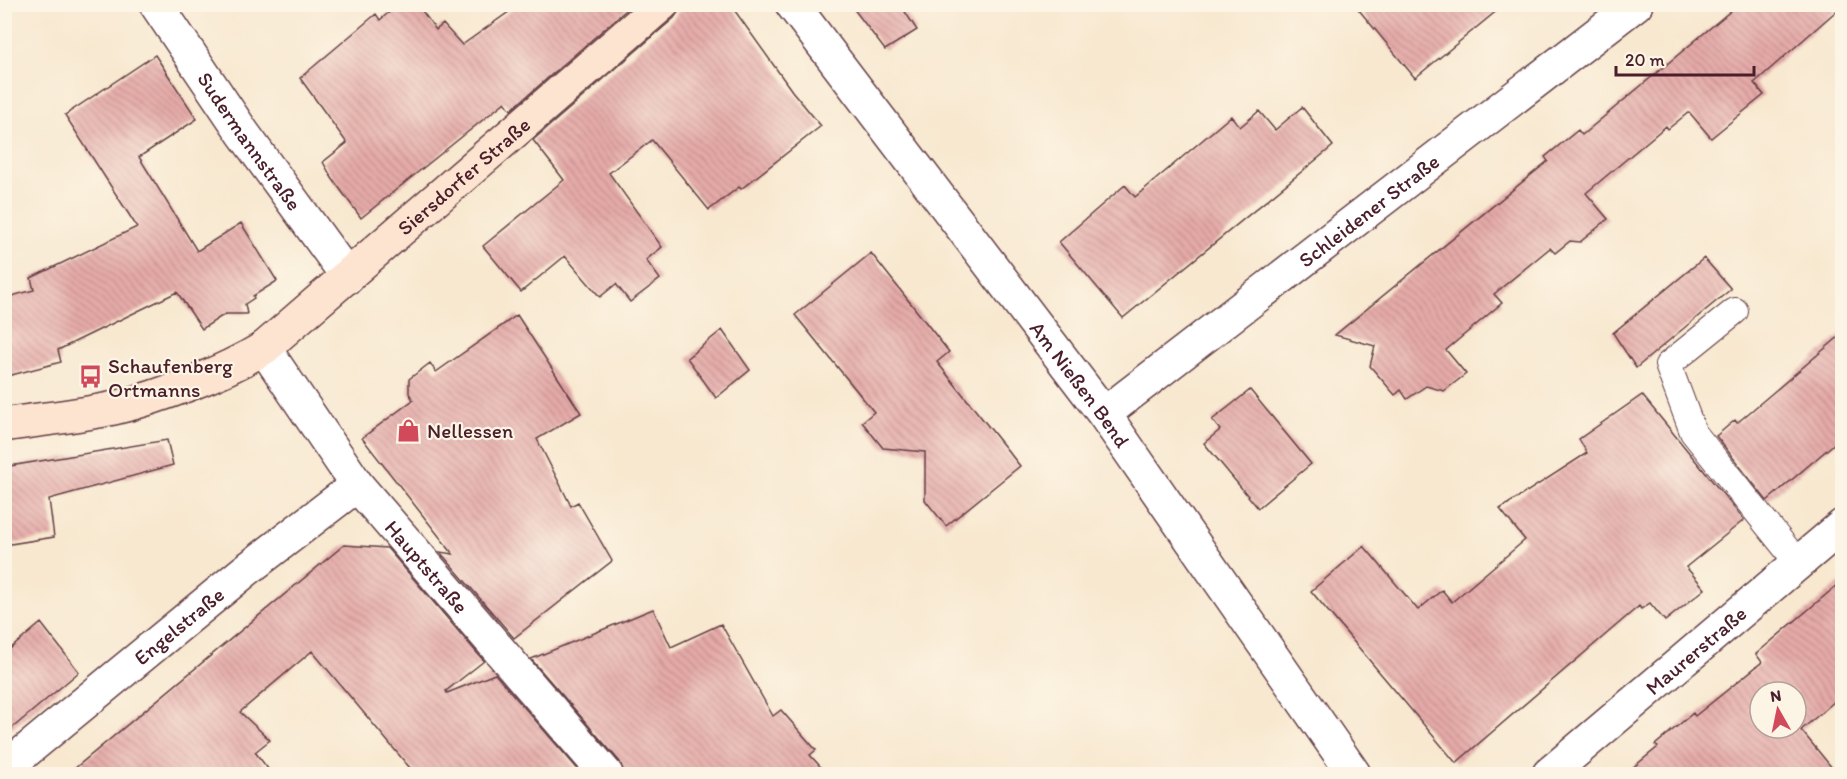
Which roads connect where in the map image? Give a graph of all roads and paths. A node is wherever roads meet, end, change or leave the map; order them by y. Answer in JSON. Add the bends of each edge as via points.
{"nodes":[{"id":1,"x":156,"y":4,"type":"edge"},
{"id":2,"x":663,"y":4,"type":"edge"},
{"id":3,"x":792,"y":4,"type":"edge"},
{"id":4,"x":1635,"y":4,"type":"edge"},
{"id":5,"x":348,"y":277,"type":"junction"},
{"id":6,"x":1735,"y":311,"type":"dead end"},
{"id":7,"x":264,"y":348,"type":"junction"},
{"id":8,"x":1104,"y":414,"type":"junction"},
{"id":9,"x":4,"y":425,"type":"edge"},
{"id":10,"x":357,"y":485,"type":"junction"},
{"id":11,"x":1842,"y":526,"type":"edge"},
{"id":12,"x":1798,"y":563,"type":"junction"},
{"id":13,"x":4,"y":769,"type":"edge"},
{"id":14,"x":606,"y":774,"type":"edge"},
{"id":15,"x":1354,"y":774,"type":"edge"},
{"id":16,"x":1549,"y":774,"type":"edge"}],
"edges":[{"from":1,"to":5,"type":"street","name":"Sudermannstraße","via":[[243,133]]},
{"from":2,"to":5,"type":"street","name":"Siersdorfer Straße"},
{"from":3,"to":8,"type":"street","name":"Am Nießen Bend"},
{"from":4,"to":8,"type":"street","name":"Schleidener Straße"},
{"from":5,"to":7,"type":"street","name":"Siersdorfer Straße"},
{"from":6,"to":12,"type":"lane","via":[[1668,365],[1693,432]]},
{"from":7,"to":9,"type":"street","name":"Siersdorfer Straße","via":[[192,383],[115,407]]},
{"from":7,"to":10,"type":"street","name":"Hauptstraße"},
{"from":8,"to":15,"type":"street","name":"Am Nießen Bend"},
{"from":10,"to":13,"type":"street","name":"Engelstraße","via":[[245,571]]},
{"from":10,"to":14,"type":"street","name":"Hauptstraße"},
{"from":11,"to":12,"type":"street","name":"Maurerstraße"},
{"from":12,"to":16,"type":"street","name":"Maurerstraße"}]}
